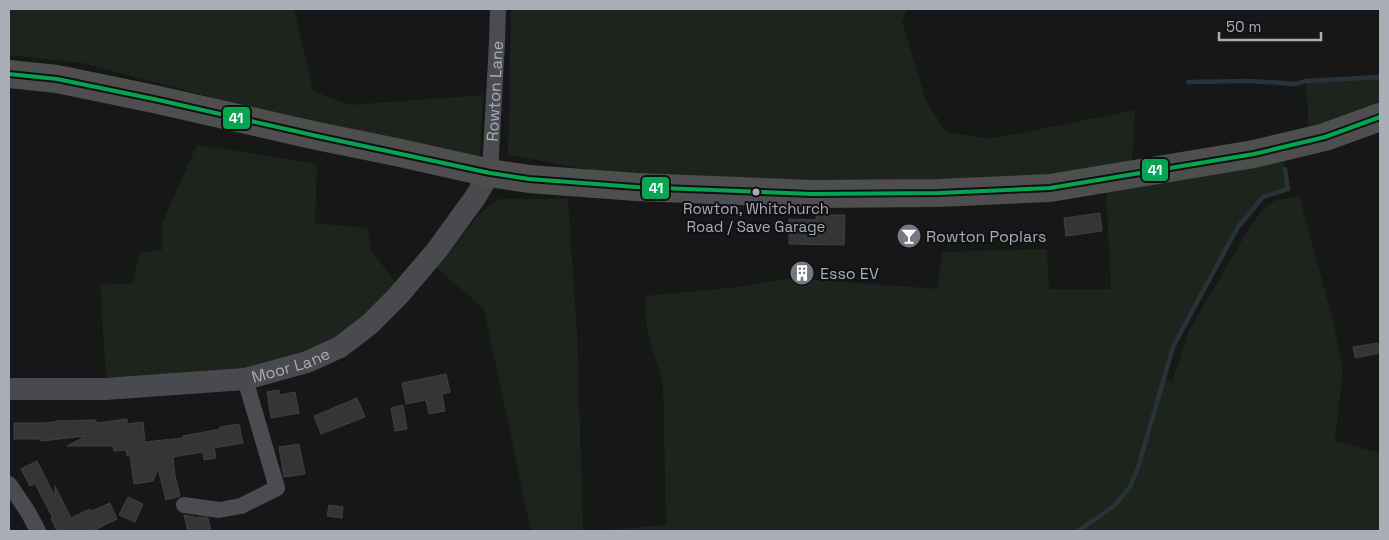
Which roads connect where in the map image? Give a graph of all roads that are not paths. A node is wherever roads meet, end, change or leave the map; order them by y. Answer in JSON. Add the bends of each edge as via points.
{"nodes":[{"id":1,"x":498,"y":9,"type":"edge"},
{"id":2,"x":9,"y":74,"type":"edge"},
{"id":3,"x":1380,"y":117,"type":"edge"},
{"id":4,"x":490,"y":174,"type":"junction"},
{"id":5,"x":245,"y":379,"type":"junction"},
{"id":6,"x":9,"y":389,"type":"edge"},
{"id":7,"x":9,"y":484,"type":"edge"},
{"id":8,"x":184,"y":505,"type":"dead end"},
{"id":9,"x":38,"y":531,"type":"edge"}],
"edges":[{"from":1,"to":4,"type":"street","name":"Rowton Lane"},
{"from":2,"to":4,"type":"highway","via":[[57,79],[154,99]]},
{"from":3,"to":4,"type":"highway","via":[[1325,137],[1254,154],[1050,188],[812,194],[636,187]]},
{"from":4,"to":5,"type":"street","name":"Moor Lane","via":[[437,250],[370,324],[340,348],[307,362]]},
{"from":5,"to":6,"type":"street","name":"Moor Lane","via":[[105,389]]},
{"from":5,"to":8,"type":"street","via":[[277,488],[241,506],[219,510]]},
{"from":7,"to":9,"type":"street"}]}
